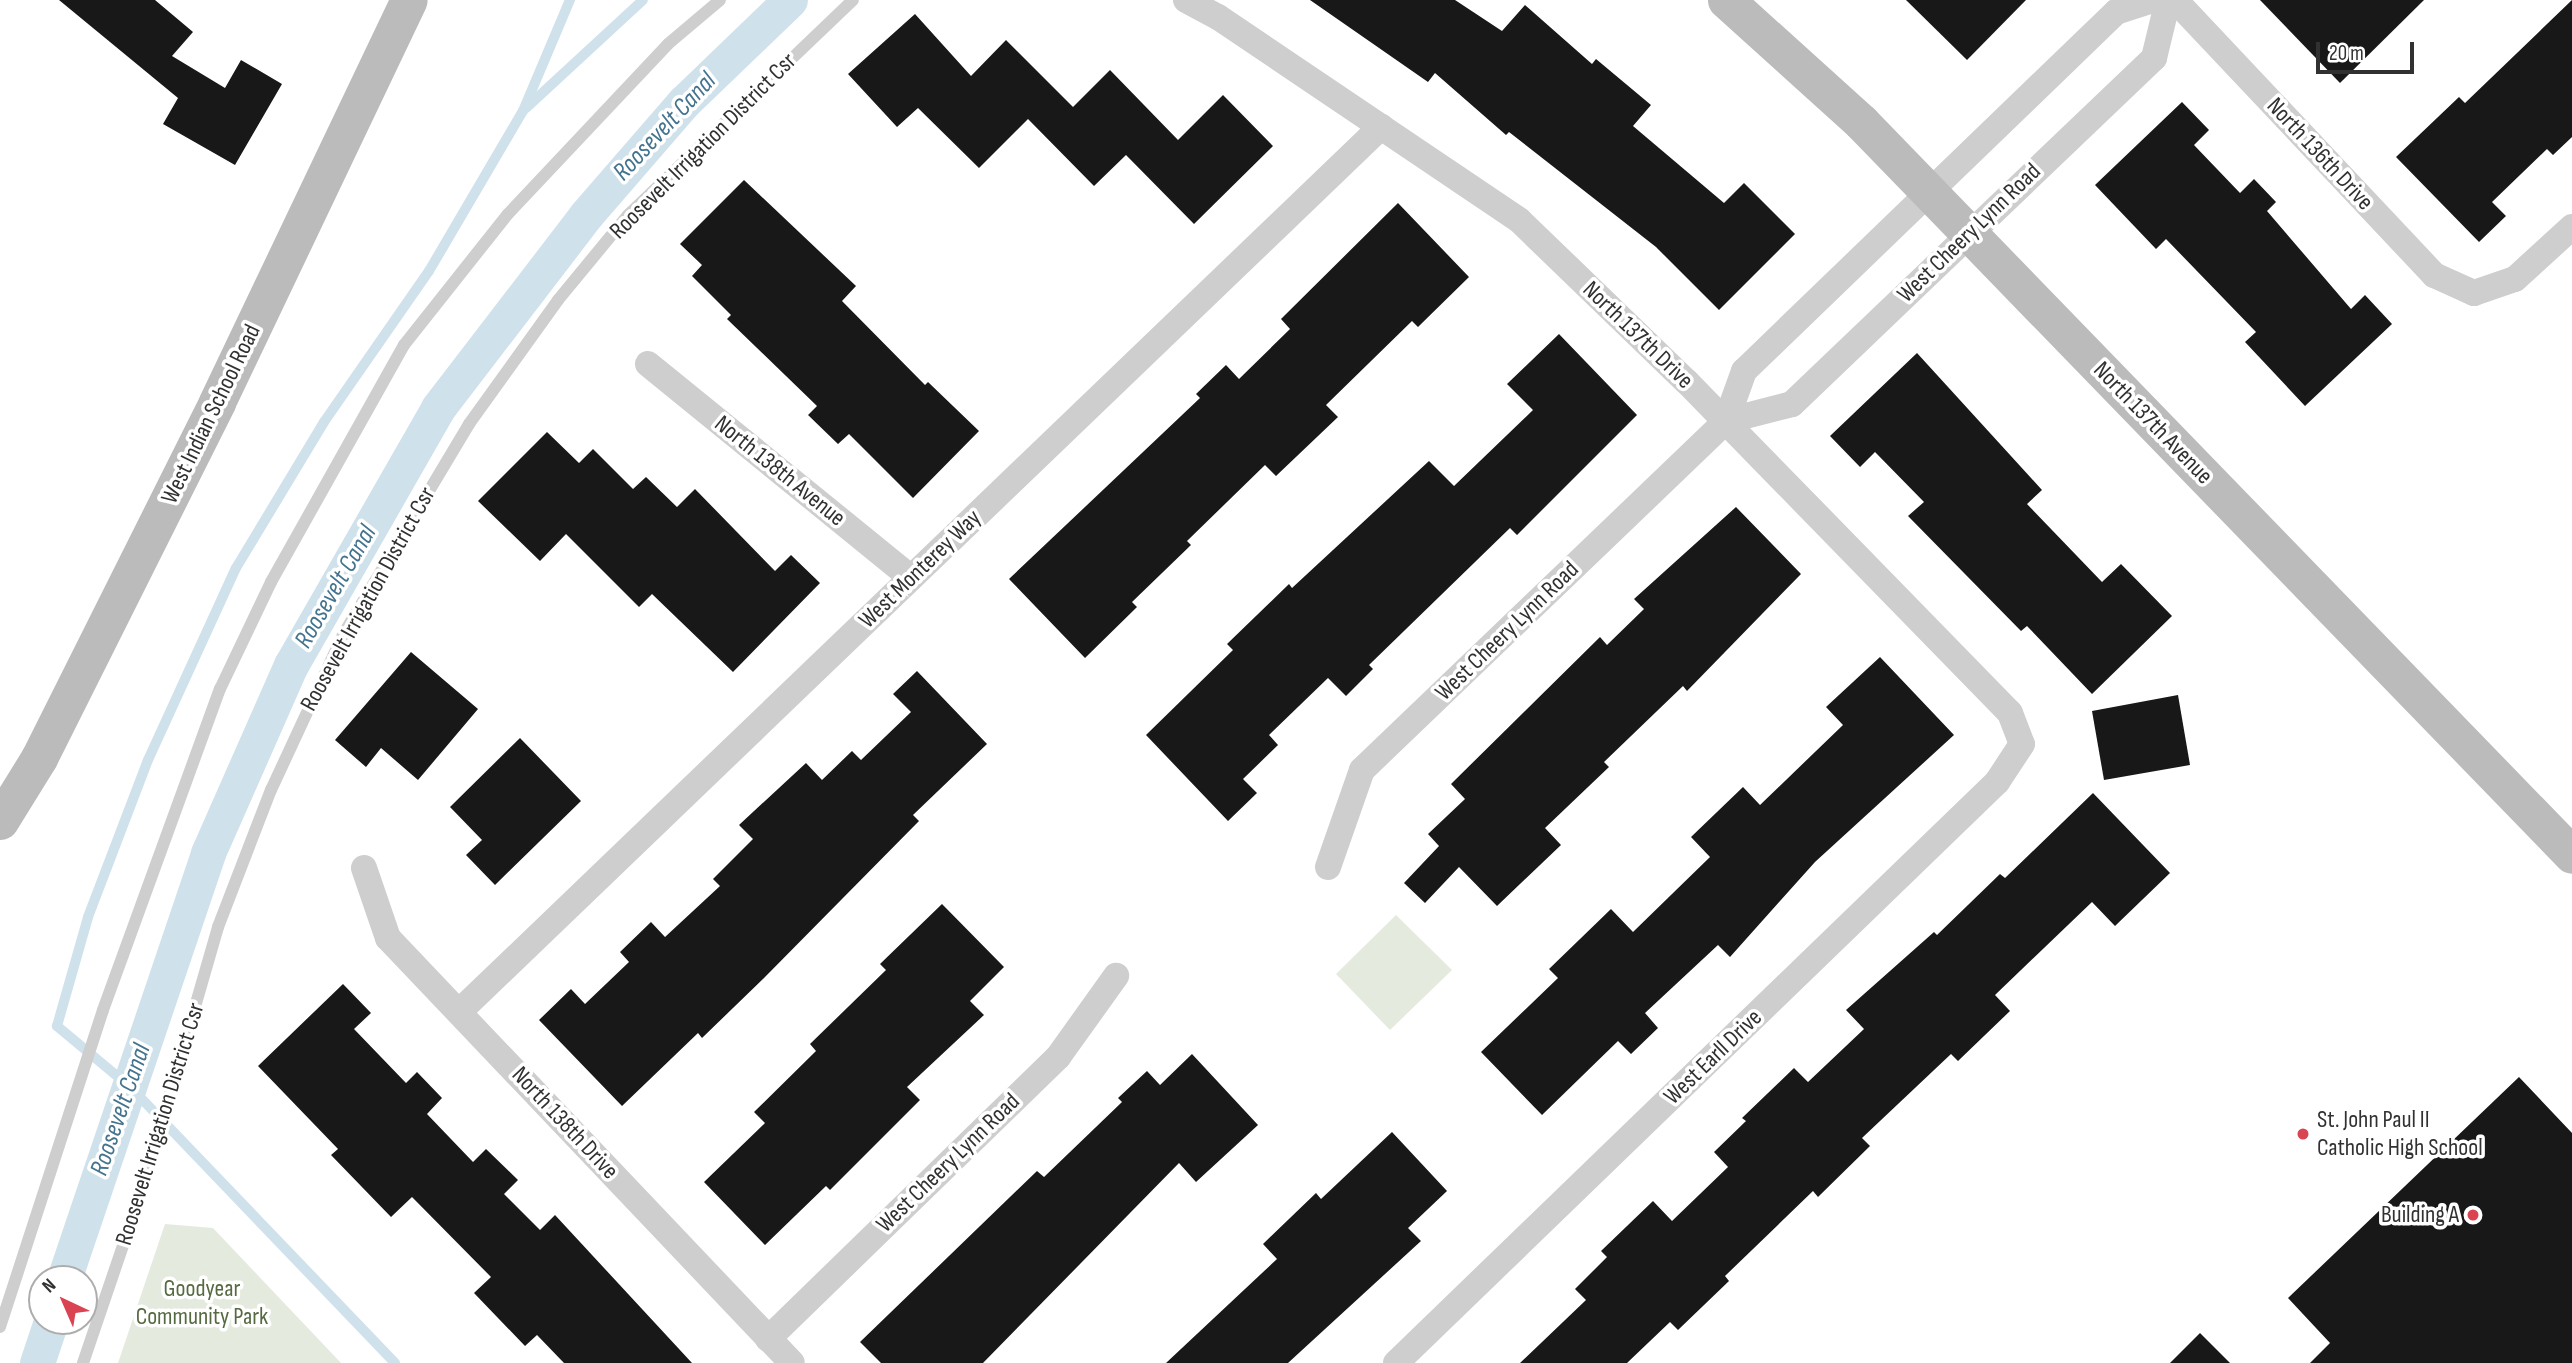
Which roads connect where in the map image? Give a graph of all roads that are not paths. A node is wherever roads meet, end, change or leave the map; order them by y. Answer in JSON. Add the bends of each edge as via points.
{"nodes":[{"id":1,"x":409,"y":0,"type":"edge"},
{"id":2,"x":720,"y":0,"type":"edge"},
{"id":3,"x":853,"y":0,"type":"edge"},
{"id":4,"x":1186,"y":0,"type":"edge"},
{"id":5,"x":1726,"y":0,"type":"edge"},
{"id":6,"x":2153,"y":0,"type":"edge"},
{"id":7,"x":2168,"y":0,"type":"edge"},
{"id":8,"x":2175,"y":0,"type":"edge"},
{"id":9,"x":1381,"y":127,"type":"junction"},
{"id":10,"x":1930,"y":192,"type":"junction"},
{"id":11,"x":2572,"y":227,"type":"edge"},
{"id":12,"x":1968,"y":233,"type":"junction"},
{"id":13,"x":648,"y":364,"type":"dead end"},
{"id":14,"x":1726,"y":421,"type":"junction"},
{"id":15,"x":911,"y":578,"type":"junction"},
{"id":16,"x":2022,"y":744,"type":"joint"},
{"id":17,"x":0,"y":821,"type":"edge"},
{"id":18,"x":2572,"y":855,"type":"edge"},
{"id":19,"x":1328,"y":867,"type":"dead end"},
{"id":20,"x":364,"y":868,"type":"dead end"},
{"id":21,"x":1116,"y":976,"type":"dead end"},
{"id":22,"x":460,"y":1011,"type":"junction"},
{"id":23,"x":0,"y":1327,"type":"edge"},
{"id":24,"x":768,"y":1339,"type":"junction"},
{"id":25,"x":83,"y":1363,"type":"edge"},
{"id":26,"x":792,"y":1363,"type":"edge"},
{"id":27,"x":1396,"y":1363,"type":"edge"}],
"edges":[{"from":1,"to":17,"type":"street","name":"West Indian School Road","via":[[40,758]]},
{"from":2,"to":23,"type":"lane","via":[[668,44],[508,214],[404,345],[271,582],[211,715],[67,1116]]},
{"from":3,"to":25,"type":"lane","name":"Roosevelt Irrigation District Csr","via":[[628,215],[558,300],[469,424],[356,611],[271,790],[218,927],[144,1187]]},
{"from":4,"to":9,"type":"street","name":"North 137th Drive"},
{"from":5,"to":10,"type":"street","name":"North 137th Avenue","via":[[1852,113]]},
{"from":6,"to":10,"type":"street","name":"West Cheery Lynn Road","via":[[2116,12]]},
{"from":7,"to":12,"type":"street","name":"West Cheery Lynn Road","via":[[2154,58]]},
{"from":8,"to":11,"type":"street","name":"North 136th Drive","via":[[2434,275],[2474,293],[2515,279]]},
{"from":9,"to":14,"type":"street","name":"North 137th Drive","via":[[1519,220]]},
{"from":9,"to":15,"type":"street","name":"West Monterey Way"},
{"from":10,"to":12,"type":"street","name":"North 137th Avenue"},
{"from":10,"to":14,"type":"street","name":"West Cheery Lynn Road","via":[[1744,371]]},
{"from":12,"to":14,"type":"street","name":"West Cheery Lynn Road","via":[[1792,404]]},
{"from":12,"to":18,"type":"street","name":"North 137th Avenue"},
{"from":13,"to":15,"type":"street","name":"North 138th Avenue"},
{"from":14,"to":16,"type":"street","name":"North 137th Drive","via":[[2010,713]]},
{"from":14,"to":19,"type":"street","name":"West Cheery Lynn Road","via":[[1362,770]]},
{"from":15,"to":22,"type":"street","name":"West Monterey Way"},
{"from":16,"to":27,"type":"street","name":"West Earll Drive","via":[[1997,782]]},
{"from":20,"to":22,"type":"street","name":"North 138th Drive","via":[[388,938]]},
{"from":21,"to":24,"type":"street","name":"West Cheery Lynn Road","via":[[1058,1057]]},
{"from":22,"to":24,"type":"street","name":"North 138th Drive"},
{"from":24,"to":26,"type":"street","name":"North 138th Drive"}]}
